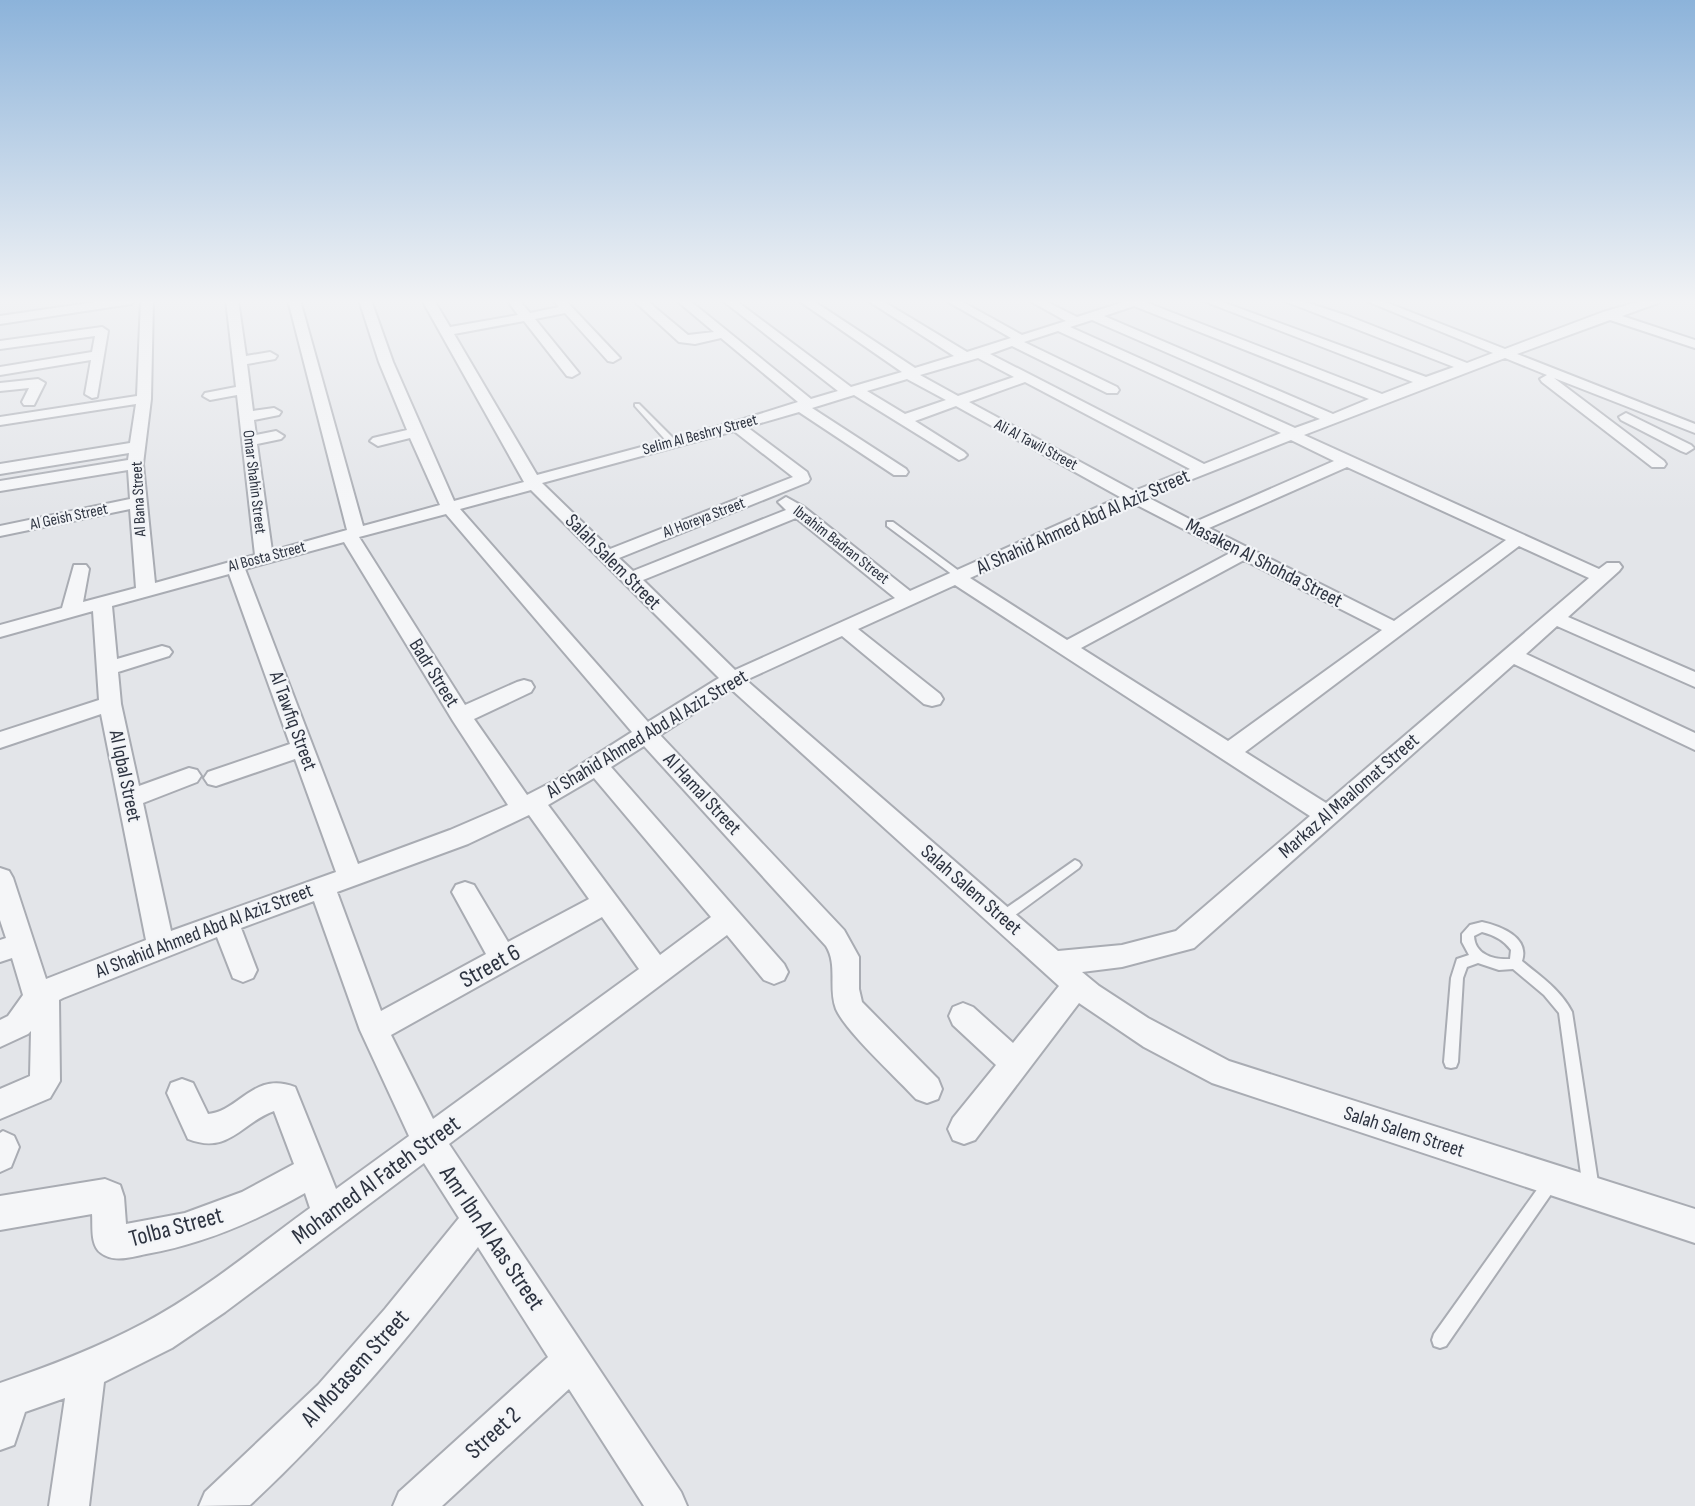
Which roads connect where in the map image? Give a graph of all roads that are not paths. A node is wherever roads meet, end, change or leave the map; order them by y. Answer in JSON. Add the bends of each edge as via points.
{"nodes":[{"id":1,"x":96,"y":370,"type":"edge"},
{"id":2,"x":145,"y":370,"type":"edge"},
{"id":3,"x":240,"y":370,"type":"edge"},
{"id":4,"x":312,"y":370,"type":"edge"},
{"id":5,"x":389,"y":370,"type":"edge"},
{"id":6,"x":468,"y":370,"type":"edge"},
{"id":7,"x":570,"y":370,"type":"edge"},
{"id":8,"x":765,"y":370,"type":"edge"},
{"id":9,"x":825,"y":370,"type":"edge"},
{"id":10,"x":905,"y":370,"type":"edge"},
{"id":11,"x":922,"y":370,"type":"edge"},
{"id":12,"x":1008,"y":370,"type":"edge"},
{"id":13,"x":1075,"y":370,"type":"edge"},
{"id":14,"x":1154,"y":370,"type":"edge"},
{"id":15,"x":1219,"y":370,"type":"edge"},
{"id":16,"x":1307,"y":370,"type":"edge"},
{"id":17,"x":1395,"y":370,"type":"edge"},
{"id":18,"x":1457,"y":370,"type":"edge"},
{"id":19,"x":1547,"y":370,"type":"edge"},
{"id":20,"x":1562,"y":370,"type":"edge"},
{"id":21,"x":572,"y":373,"type":"dead end"},
{"id":22,"x":910,"y":374,"type":"junction"},
{"id":23,"x":1026,"y":378,"type":"junction"},
{"id":24,"x":1426,"y":382,"type":"junction"},
{"id":25,"x":0,"y":387,"type":"edge"},
{"id":26,"x":243,"y":390,"type":"junction"},
{"id":27,"x":1112,"y":390,"type":"dead end"},
{"id":28,"x":853,"y":391,"type":"junction"},
{"id":29,"x":92,"y":394,"type":"dead end"},
{"id":30,"x":210,"y":396,"type":"dead end"},
{"id":31,"x":144,"y":399,"type":"junction"},
{"id":32,"x":1381,"y":399,"type":"junction"},
{"id":33,"x":29,"y":402,"type":"dead end"},
{"id":34,"x":957,"y":402,"type":"junction"},
{"id":35,"x":637,"y":405,"type":"dead end"},
{"id":36,"x":805,"y":405,"type":"junction"},
{"id":37,"x":274,"y":412,"type":"dead end"},
{"id":38,"x":246,"y":417,"type":"junction"},
{"id":39,"x":1626,"y":417,"type":"dead end"},
{"id":40,"x":1332,"y":419,"type":"junction"},
{"id":41,"x":903,"y":420,"type":"junction"},
{"id":42,"x":0,"y":421,"type":"edge"},
{"id":43,"x":736,"y":426,"type":"junction"},
{"id":44,"x":1695,"y":429,"type":"edge"},
{"id":45,"x":415,"y":432,"type":"junction"},
{"id":46,"x":1293,"y":434,"type":"junction"},
{"id":47,"x":276,"y":436,"type":"dead end"},
{"id":48,"x":249,"y":441,"type":"junction"},
{"id":49,"x":378,"y":441,"type":"dead end"},
{"id":50,"x":673,"y":443,"type":"junction"},
{"id":51,"x":1690,"y":446,"type":"edge"},
{"id":52,"x":959,"y":455,"type":"dead end"},
{"id":53,"x":136,"y":456,"type":"junction"},
{"id":54,"x":1347,"y":461,"type":"junction"},
{"id":55,"x":0,"y":470,"type":"edge"},
{"id":56,"x":1204,"y":470,"type":"junction"},
{"id":57,"x":900,"y":472,"type":"dead end"},
{"id":58,"x":533,"y":483,"type":"junction"},
{"id":59,"x":0,"y":486,"type":"edge"},
{"id":60,"x":773,"y":492,"type":"junction"},
{"id":61,"x":1133,"y":497,"type":"junction"},
{"id":62,"x":55,"y":500,"type":"dead end"},
{"id":63,"x":138,"y":502,"type":"junction"},
{"id":64,"x":449,"y":507,"type":"junction"},
{"id":65,"x":798,"y":511,"type":"junction"},
{"id":66,"x":49,"y":522,"type":"junction"},
{"id":67,"x":890,"y":524,"type":"dead end"},
{"id":68,"x":1195,"y":528,"type":"junction"},
{"id":69,"x":0,"y":531,"type":"edge"},
{"id":70,"x":353,"y":534,"type":"junction"},
{"id":71,"x":1518,"y":539,"type":"junction"},
{"id":72,"x":1242,"y":553,"type":"junction"},
{"id":73,"x":607,"y":556,"type":"junction"},
{"id":74,"x":264,"y":558,"type":"junction"},
{"id":75,"x":235,"y":566,"type":"junction"},
{"id":76,"x":80,"y":568,"type":"dead end"},
{"id":77,"x":959,"y":577,"type":"junction"},
{"id":78,"x":630,"y":579,"type":"junction"},
{"id":79,"x":146,"y":591,"type":"junction"},
{"id":80,"x":908,"y":599,"type":"junction"},
{"id":81,"x":102,"y":603,"type":"junction"},
{"id":82,"x":71,"y":612,"type":"junction"},
{"id":83,"x":1554,"y":618,"type":"junction"},
{"id":84,"x":844,"y":628,"type":"junction"},
{"id":85,"x":1395,"y":630,"type":"junction"},
{"id":86,"x":0,"y":631,"type":"edge"},
{"id":87,"x":1067,"y":648,"type":"junction"},
{"id":88,"x":162,"y":652,"type":"dead end"},
{"id":89,"x":1512,"y":655,"type":"junction"},
{"id":90,"x":106,"y":669,"type":"junction"},
{"id":91,"x":732,"y":679,"type":"junction"},
{"id":92,"x":1695,"y":680,"type":"edge"},
{"id":93,"x":524,"y":687,"type":"dead end"},
{"id":94,"x":932,"y":699,"type":"dead end"},
{"id":95,"x":110,"y":704,"type":"junction"},
{"id":96,"x":460,"y":716,"type":"junction"},
{"id":97,"x":646,"y":734,"type":"junction"},
{"id":98,"x":0,"y":740,"type":"edge"},
{"id":99,"x":1695,"y":742,"type":"edge"},
{"id":100,"x":303,"y":748,"type":"junction"},
{"id":101,"x":1229,"y":752,"type":"junction"},
{"id":102,"x":597,"y":765,"type":"junction"},
{"id":103,"x":189,"y":776,"type":"dead end"},
{"id":104,"x":216,"y":778,"type":"dead end"},
{"id":105,"x":129,"y":799,"type":"junction"},
{"id":106,"x":528,"y":806,"type":"junction"},
{"id":107,"x":1327,"y":815,"type":"junction"},
{"id":108,"x":1075,"y":865,"type":"dead end"},
{"id":109,"x":0,"y":878,"type":"edge"},
{"id":110,"x":336,"y":881,"type":"junction"},
{"id":111,"x":465,"y":892,"type":"dead end"},
{"id":112,"x":605,"y":902,"type":"junction"},
{"id":113,"x":1002,"y":917,"type":"junction"},
{"id":114,"x":729,"y":919,"type":"junction"},
{"id":115,"x":225,"y":922,"type":"junction"},
{"id":116,"x":161,"y":946,"type":"junction"},
{"id":117,"x":10,"y":947,"type":"edge"},
{"id":118,"x":1479,"y":957,"type":"junction"},
{"id":119,"x":503,"y":959,"type":"junction"},
{"id":120,"x":1055,"y":963,"type":"junction"},
{"id":121,"x":1515,"y":963,"type":"junction"},
{"id":122,"x":243,"y":970,"type":"dead end"},
{"id":123,"x":657,"y":972,"type":"junction"},
{"id":124,"x":774,"y":972,"type":"dead end"},
{"id":125,"x":1077,"y":984,"type":"junction"},
{"id":126,"x":42,"y":996,"type":"junction"},
{"id":127,"x":963,"y":1016,"type":"dead end"},
{"id":128,"x":374,"y":1030,"type":"junction"},
{"id":129,"x":0,"y":1034,"type":"edge"},
{"id":130,"x":1451,"y":1062,"type":"dead end"},
{"id":131,"x":1015,"y":1063,"type":"junction"},
{"id":132,"x":927,"y":1089,"type":"dead end"},
{"id":133,"x":182,"y":1093,"type":"dead end"},
{"id":134,"x":0,"y":1104,"type":"edge"},
{"id":135,"x":964,"y":1129,"type":"dead end"},
{"id":136,"x":428,"y":1141,"type":"junction"},
{"id":137,"x":313,"y":1170,"type":"junction"},
{"id":138,"x":1553,"y":1180,"type":"junction"},
{"id":139,"x":1592,"y":1192,"type":"junction"},
{"id":140,"x":0,"y":1213,"type":"edge"},
{"id":141,"x":329,"y":1214,"type":"junction"},
{"id":142,"x":479,"y":1219,"type":"junction"},
{"id":143,"x":1695,"y":1226,"type":"edge"},
{"id":144,"x":1440,"y":1340,"type":"dead end"},
{"id":145,"x":573,"y":1360,"type":"junction"},
{"id":146,"x":87,"y":1371,"type":"junction"},
{"id":147,"x":3,"y":1410,"type":"edge"},
{"id":148,"x":69,"y":1506,"type":"edge"},
{"id":149,"x":219,"y":1506,"type":"edge"},
{"id":150,"x":413,"y":1506,"type":"edge"},
{"id":151,"x":667,"y":1506,"type":"edge"}],
"edges":[{"from":1,"to":29,"type":"street"},
{"from":2,"to":31,"type":"street","name":"Al Bana Street"},
{"from":3,"to":26,"type":"street","name":"Omar Shahin Street"},
{"from":4,"to":70,"type":"street","name":"Badr Street"},
{"from":5,"to":45,"type":"street","name":"Al Hamal Street"},
{"from":6,"to":58,"type":"street","name":"Salah Salem Street"},
{"from":7,"to":21,"type":"street"},
{"from":8,"to":36,"type":"street"},
{"from":9,"to":28,"type":"street"},
{"from":10,"to":22,"type":"street","name":"Ali Al Tawil Street"},
{"from":11,"to":22,"type":"street","name":"Selim Al Beshry Street"},
{"from":12,"to":23,"type":"street"},
{"from":13,"to":27,"type":"street"},
{"from":14,"to":46,"type":"street"},
{"from":15,"to":40,"type":"street"},
{"from":16,"to":32,"type":"street"},
{"from":17,"to":24,"type":"street"},
{"from":18,"to":24,"type":"street","name":"Al Shahid Ahmed Abd Al Aziz Street"},
{"from":19,"to":51,"type":"street","via":[[1664,459]]},
{"from":20,"to":44,"type":"street"},
{"from":22,"to":28,"type":"street","name":"Selim Al Beshry Street"},
{"from":22,"to":34,"type":"street","name":"Ali Al Tawil Street"},
{"from":23,"to":34,"type":"street"},
{"from":23,"to":56,"type":"street"},
{"from":24,"to":32,"type":"street","name":"Al Shahid Ahmed Abd Al Aziz Street"},
{"from":25,"to":33,"type":"street","via":[[38,383]]},
{"from":26,"to":30,"type":"street"},
{"from":26,"to":38,"type":"street","name":"Omar Shahin Street"},
{"from":28,"to":36,"type":"street","name":"Selim Al Beshry Street"},
{"from":28,"to":41,"type":"street"},
{"from":31,"to":42,"type":"street"},
{"from":31,"to":53,"type":"street","name":"Al Bana Street"},
{"from":32,"to":40,"type":"street","name":"Al Shahid Ahmed Abd Al Aziz Street"},
{"from":34,"to":41,"type":"street"},
{"from":34,"to":61,"type":"street","name":"Ali Al Tawil Street"},
{"from":35,"to":50,"type":"lane"},
{"from":36,"to":43,"type":"street","name":"Selim Al Beshry Street"},
{"from":36,"to":57,"type":"street"},
{"from":37,"to":38,"type":"street"},
{"from":38,"to":48,"type":"street","name":"Omar Shahin Street"},
{"from":39,"to":51,"type":"street"},
{"from":40,"to":46,"type":"street","name":"Al Shahid Ahmed Abd Al Aziz Street"},
{"from":41,"to":52,"type":"street"},
{"from":43,"to":50,"type":"street","name":"Selim Al Beshry Street"},
{"from":43,"to":60,"type":"street","name":"Al Horeya Street","via":[[803,478]]},
{"from":45,"to":49,"type":"street"},
{"from":45,"to":64,"type":"street","name":"Al Hamal Street"},
{"from":46,"to":54,"type":"street"},
{"from":46,"to":56,"type":"street","name":"Al Shahid Ahmed Abd Al Aziz Street"},
{"from":47,"to":48,"type":"street"},
{"from":48,"to":74,"type":"street","name":"Omar Shahin Street"},
{"from":50,"to":58,"type":"street","name":"Selim Al Beshry Street"},
{"from":53,"to":55,"type":"street"},
{"from":53,"to":59,"type":"street"},
{"from":53,"to":63,"type":"street","name":"Al Bana Street"},
{"from":54,"to":68,"type":"street"},
{"from":54,"to":71,"type":"street"},
{"from":56,"to":61,"type":"street","name":"Al Shahid Ahmed Abd Al Aziz Street"},
{"from":58,"to":64,"type":"street","name":"Al Bosta Street"},
{"from":58,"to":73,"type":"street","name":"Salah Salem Street"},
{"from":60,"to":65,"type":"street","name":"Ibrahim Badran Street"},
{"from":60,"to":73,"type":"street","name":"Al Horeya Street"},
{"from":61,"to":68,"type":"street","name":"Masaken Al Shohda Street"},
{"from":61,"to":77,"type":"street","name":"Al Shahid Ahmed Abd Al Aziz Street"},
{"from":62,"to":66,"type":"street"},
{"from":63,"to":66,"type":"street","name":"Al Geish Street"},
{"from":63,"to":79,"type":"street","name":"Al Bana Street"},
{"from":64,"to":70,"type":"street","name":"Al Bosta Street"},
{"from":64,"to":97,"type":"street","name":"Al Hamal Street"},
{"from":65,"to":78,"type":"street"},
{"from":65,"to":80,"type":"street","name":"Ibrahim Badran Street"},
{"from":66,"to":69,"type":"street","name":"Al Geish Street"},
{"from":67,"to":77,"type":"lane"},
{"from":68,"to":72,"type":"street","name":"Masaken Al Shohda Street"},
{"from":70,"to":74,"type":"street","name":"Al Bosta Street"},
{"from":70,"to":96,"type":"street","name":"Badr Street"},
{"from":71,"to":83,"type":"street","name":"Markaz Al Maalomat Street","via":[[1607,572]]},
{"from":71,"to":85,"type":"street"},
{"from":72,"to":85,"type":"street","name":"Masaken Al Shohda Street"},
{"from":72,"to":87,"type":"street"},
{"from":73,"to":78,"type":"street","name":"Salah Salem Street"},
{"from":74,"to":75,"type":"street","name":"Al Bosta Street"},
{"from":75,"to":79,"type":"street","name":"Al Bosta Street"},
{"from":75,"to":100,"type":"street","name":"Al Tawfiq Street"},
{"from":76,"to":82,"type":"street"},
{"from":77,"to":80,"type":"street","name":"Al Shahid Ahmed Abd Al Aziz Street"},
{"from":77,"to":87,"type":"street"},
{"from":78,"to":91,"type":"street","name":"Salah Salem Street"},
{"from":79,"to":81,"type":"street","name":"Al Bosta Street"},
{"from":80,"to":84,"type":"street","name":"Al Shahid Ahmed Abd Al Aziz Street"},
{"from":81,"to":82,"type":"street","name":"Al Bosta Street"},
{"from":81,"to":90,"type":"street","name":"Al Iqbal Street"},
{"from":82,"to":86,"type":"street","name":"Al Bosta Street"},
{"from":83,"to":89,"type":"street","name":"Markaz Al Maalomat Street"},
{"from":83,"to":92,"type":"street"},
{"from":84,"to":91,"type":"street","name":"Al Shahid Ahmed Abd Al Aziz Street"},
{"from":84,"to":94,"type":"street"},
{"from":85,"to":101,"type":"street"},
{"from":87,"to":101,"type":"street"},
{"from":88,"to":90,"type":"street"},
{"from":89,"to":99,"type":"street"},
{"from":89,"to":107,"type":"street","name":"Markaz Al Maalomat Street"},
{"from":90,"to":95,"type":"street","name":"Al Iqbal Street"},
{"from":91,"to":97,"type":"street","name":"Al Shahid Ahmed Abd Al Aziz Street"},
{"from":91,"to":113,"type":"street","name":"Salah Salem Street"},
{"from":93,"to":96,"type":"street"},
{"from":95,"to":98,"type":"street"},
{"from":95,"to":105,"type":"street","name":"Al Iqbal Street"},
{"from":96,"to":106,"type":"street","name":"Badr Street"},
{"from":97,"to":102,"type":"street","name":"Al Shahid Ahmed Abd Al Aziz Street"},
{"from":97,"to":132,"type":"street","name":"Al Hamal Street","via":[[835,938],[846,958],[844,997],[851,1010]]},
{"from":100,"to":104,"type":"street"},
{"from":100,"to":110,"type":"street","name":"Al Tawfiq Street"},
{"from":101,"to":107,"type":"street"},
{"from":102,"to":106,"type":"street","name":"Al Shahid Ahmed Abd Al Aziz Street"},
{"from":102,"to":114,"type":"street"},
{"from":103,"to":105,"type":"street"},
{"from":105,"to":116,"type":"street","name":"Al Iqbal Street"},
{"from":106,"to":110,"type":"street","name":"Al Shahid Ahmed Abd Al Aziz Street","via":[[459,837]]},
{"from":106,"to":112,"type":"street","name":"Badr Street"},
{"from":107,"to":120,"type":"street","name":"Markaz Al Maalomat Street","via":[[1184,940],[1122,956]]},
{"from":108,"to":113,"type":"lane"},
{"from":109,"to":117,"type":"street"},
{"from":110,"to":115,"type":"street","name":"Al Shahid Ahmed Abd Al Aziz Street"},
{"from":110,"to":128,"type":"street","name":"Amr Ibn Al Aas Street"},
{"from":111,"to":119,"type":"street"},
{"from":112,"to":119,"type":"street","name":"Street 6"},
{"from":112,"to":123,"type":"street","name":"Badr Street"},
{"from":113,"to":120,"type":"street","name":"Salah Salem Street"},
{"from":114,"to":123,"type":"street","name":"Mohamed Al Fateh Street"},
{"from":114,"to":124,"type":"street"},
{"from":115,"to":116,"type":"street","name":"Al Shahid Ahmed Abd Al Aziz Street"},
{"from":115,"to":122,"type":"street"},
{"from":116,"to":126,"type":"street","name":"Al Shahid Ahmed Abd Al Aziz Street"},
{"from":117,"to":126,"type":"street"},
{"from":118,"to":121,"type":"lane","via":[[1492,964]]},
{"from":118,"to":121,"type":"lane","via":[[1467,941],[1468,934],[1482,927],[1512,941],[1517,949]]},
{"from":118,"to":130,"type":"lane","via":[[1462,963],[1457,978]]},
{"from":119,"to":128,"type":"street","name":"Street 6"},
{"from":120,"to":125,"type":"street","name":"Salah Salem Street"},
{"from":121,"to":139,"type":"lane","via":[[1565,1012]]},
{"from":123,"to":136,"type":"street","name":"Mohamed Al Fateh Street"},
{"from":125,"to":131,"type":"street"},
{"from":125,"to":138,"type":"street","name":"Salah Salem Street","via":[[1130,1024],[1223,1073]]},
{"from":126,"to":129,"type":"street","via":[[22,1021]]},
{"from":126,"to":134,"type":"street","via":[[45,1081],[39,1088]]},
{"from":127,"to":131,"type":"street"},
{"from":128,"to":136,"type":"street","name":"Amr Ibn Al Aas Street"},
{"from":131,"to":135,"type":"street"},
{"from":133,"to":137,"type":"street","via":[[199,1128],[205,1130],[223,1126],[270,1097],[284,1097]]},
{"from":136,"to":141,"type":"street","name":"Mohamed Al Fateh Street"},
{"from":136,"to":142,"type":"street","name":"Amr Ibn Al Aas Street"},
{"from":137,"to":140,"type":"street","name":"Tolba Street","via":[[251,1205],[196,1226],[120,1242],[110,1238],[105,1195]]},
{"from":137,"to":141,"type":"street"},
{"from":138,"to":139,"type":"street","name":"Salah Salem Street"},
{"from":138,"to":144,"type":"lane"},
{"from":139,"to":143,"type":"street","name":"Salah Salem Street"},
{"from":141,"to":146,"type":"street","name":"Mohamed Al Fateh Street","via":[[213,1300],[159,1335]]},
{"from":142,"to":145,"type":"street","name":"Amr Ibn Al Aas Street"},
{"from":142,"to":149,"type":"street","name":"Al Motasem Street","via":[[346,1382]]},
{"from":145,"to":150,"type":"street","name":"Street 2"},
{"from":145,"to":151,"type":"street","name":"Amr Ibn Al Aas Street"},
{"from":146,"to":147,"type":"street","name":"Mohamed Al Fateh Street"},
{"from":146,"to":148,"type":"street"}]}
